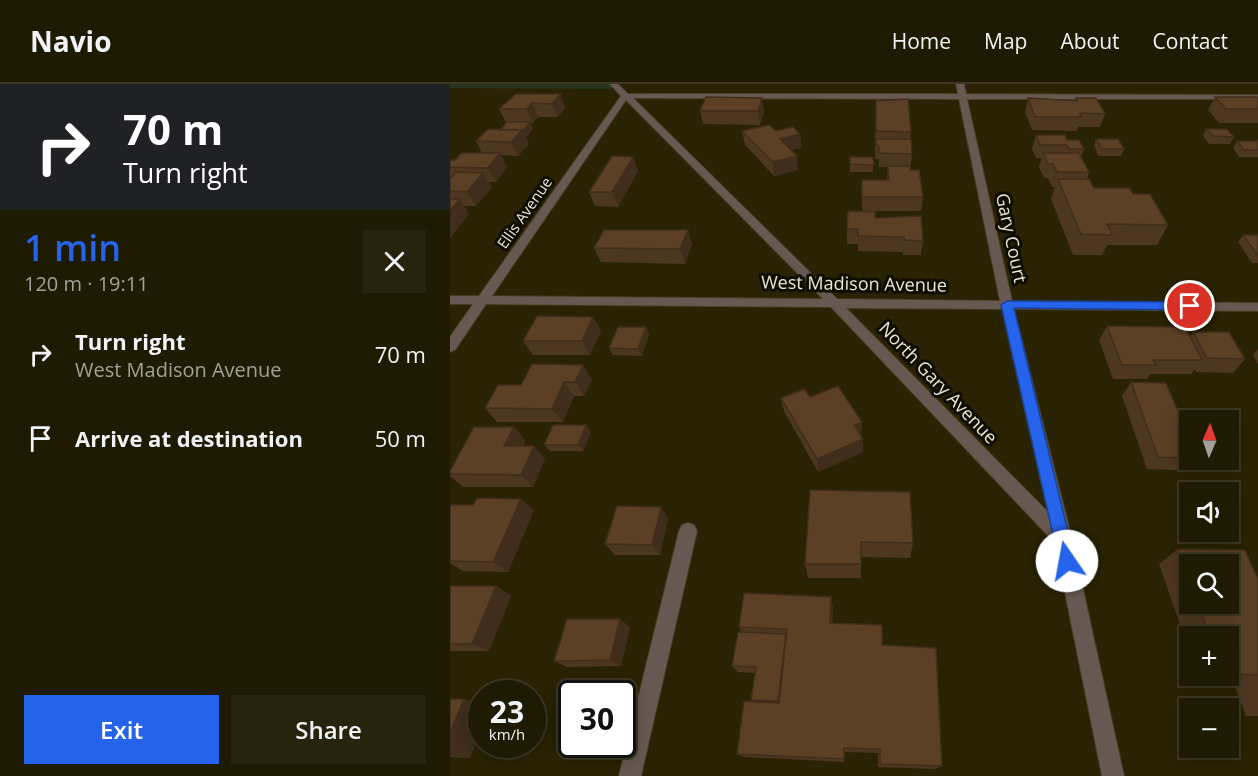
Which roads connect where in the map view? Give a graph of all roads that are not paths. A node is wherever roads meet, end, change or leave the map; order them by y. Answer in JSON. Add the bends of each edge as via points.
{"nodes":[{"id":1,"x":614,"y":84,"type":"edge"},
{"id":2,"x":961,"y":90,"type":"edge"},
{"id":3,"x":626,"y":96,"type":"junction"},
{"id":4,"x":1258,"y":97,"type":"edge"},
{"id":5,"x":450,"y":300,"type":"edge"},
{"id":6,"x":482,"y":301,"type":"junction"},
{"id":7,"x":832,"y":302,"type":"junction"},
{"id":8,"x":1007,"y":305,"type":"junction"},
{"id":9,"x":1258,"y":307,"type":"edge"},
{"id":10,"x":450,"y":347,"type":"edge"},
{"id":11,"x":687,"y":531,"type":"dead end"},
{"id":12,"x":1063,"y":539,"type":"junction"},
{"id":13,"x":630,"y":776,"type":"edge"},
{"id":14,"x":1113,"y":776,"type":"edge"}],
"edges":[{"from":1,"to":3,"type":"street","name":"North Gary Avenue"},
{"from":2,"to":3,"type":"street"},
{"from":2,"to":4,"type":"street"},
{"from":2,"to":8,"type":"street","name":"Gary Court"},
{"from":3,"to":6,"type":"street","name":"Ellis Avenue"},
{"from":3,"to":7,"type":"street","name":"North Gary Avenue"},
{"from":5,"to":6,"type":"street","name":"West Madison Avenue"},
{"from":6,"to":7,"type":"street","name":"West Madison Avenue"},
{"from":6,"to":10,"type":"street","name":"Ellis Avenue"},
{"from":7,"to":8,"type":"street","name":"West Madison Avenue"},
{"from":7,"to":12,"type":"street","name":"North Gary Avenue"},
{"from":8,"to":9,"type":"street","name":"West Madison Avenue"},
{"from":8,"to":12,"type":"street","name":"Gary Court"},
{"from":11,"to":13,"type":"street"},
{"from":12,"to":14,"type":"street"}]}
